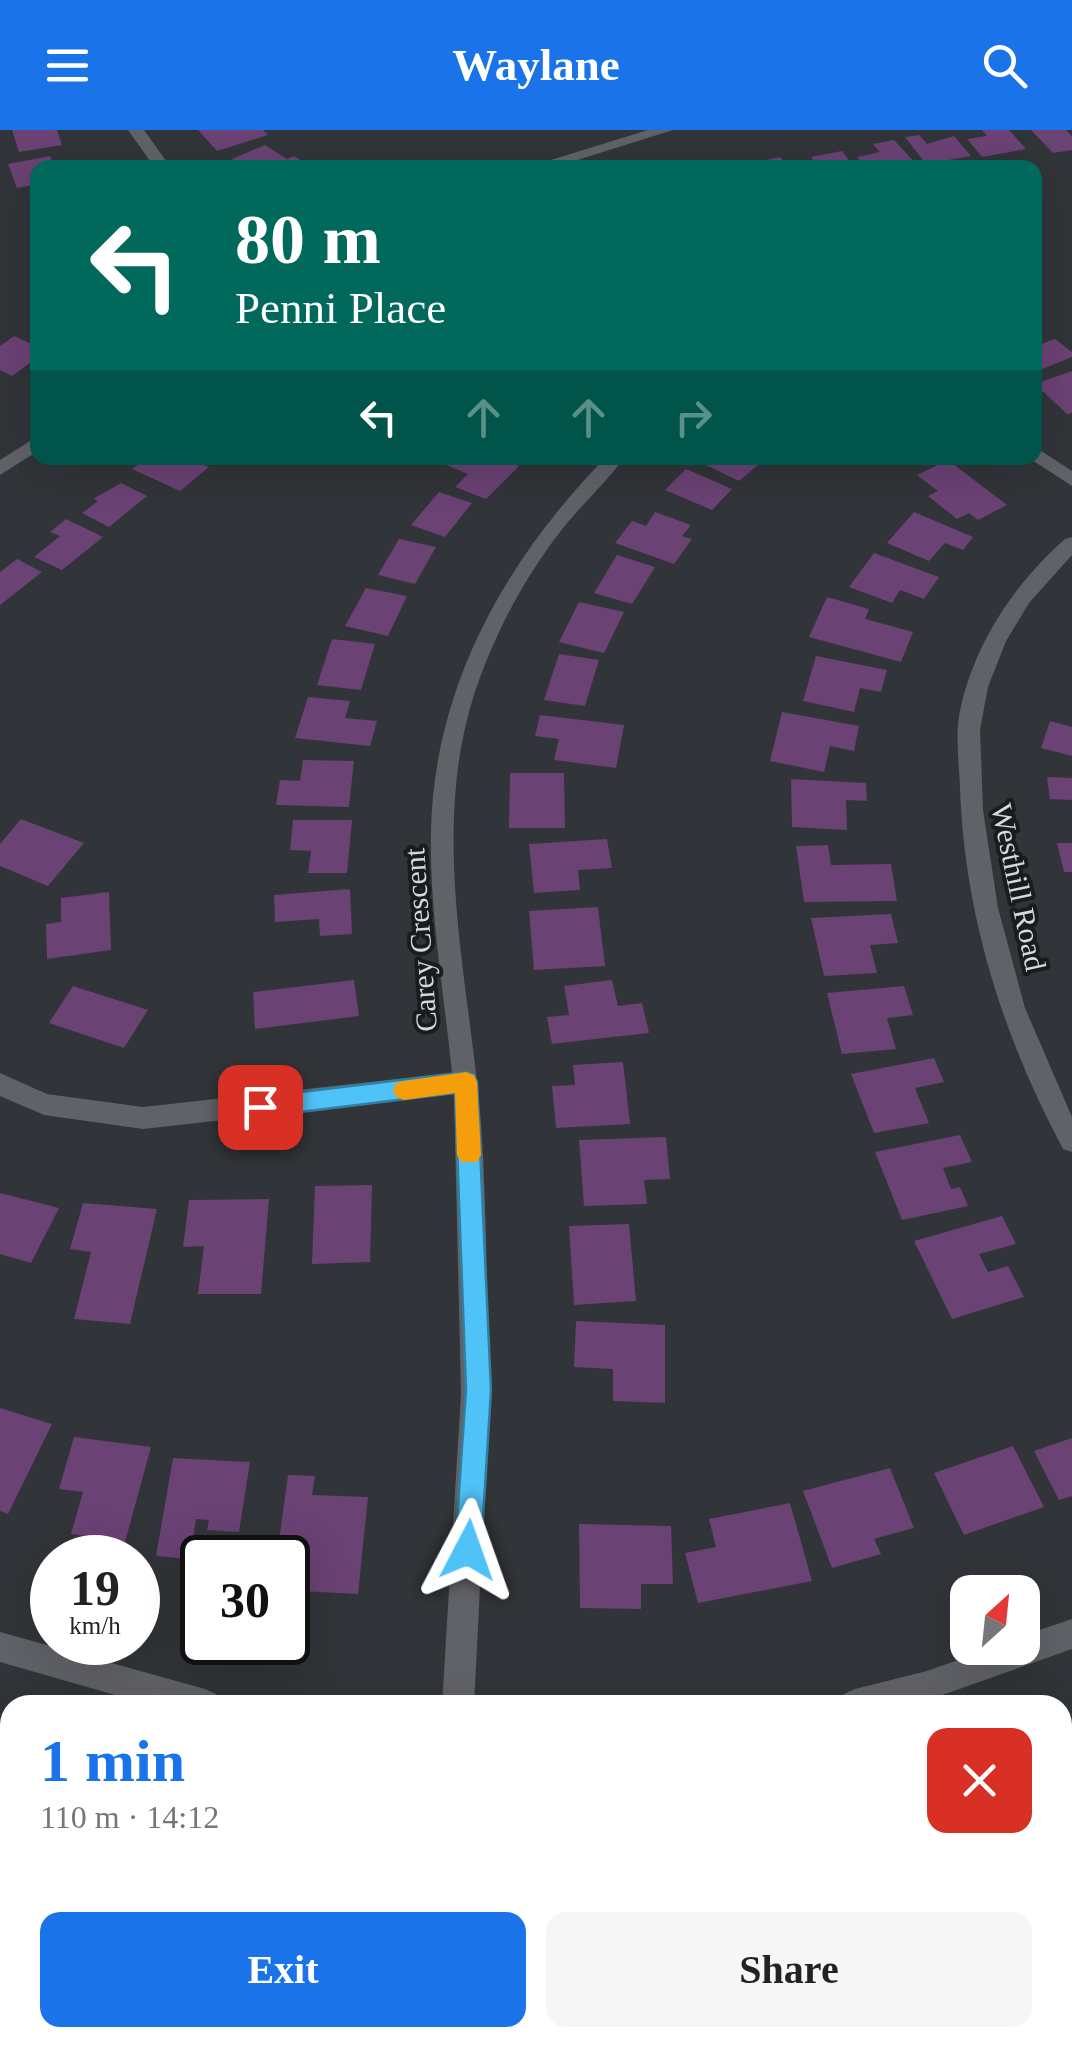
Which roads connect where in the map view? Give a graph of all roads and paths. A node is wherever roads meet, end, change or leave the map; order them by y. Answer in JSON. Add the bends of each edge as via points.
{"nodes":[{"id":1,"x":136,"y":130,"type":"edge"},
{"id":2,"x":665,"y":130,"type":"edge"},
{"id":3,"x":157,"y":160,"type":"edge"},
{"id":4,"x":561,"y":160,"type":"edge"},
{"id":5,"x":30,"y":448,"type":"edge"},
{"id":6,"x":1042,"y":459,"type":"edge"},
{"id":7,"x":609,"y":465,"type":"edge"},
{"id":8,"x":0,"y":469,"type":"edge"},
{"id":9,"x":1072,"y":480,"type":"edge"},
{"id":10,"x":1072,"y":544,"type":"edge"},
{"id":11,"x":466,"y":1082,"type":"junction"},
{"id":12,"x":0,"y":1084,"type":"edge"},
{"id":13,"x":1072,"y":1141,"type":"edge"},
{"id":14,"x":1072,"y":1634,"type":"edge"},
{"id":15,"x":0,"y":1647,"type":"edge"},
{"id":16,"x":170,"y":1695,"type":"edge"},
{"id":17,"x":459,"y":1695,"type":"edge"},
{"id":18,"x":893,"y":1695,"type":"edge"}],
"edges":[{"from":1,"to":3,"type":"street"},
{"from":2,"to":4,"type":"street"},
{"from":5,"to":8,"type":"street"},
{"from":6,"to":9,"type":"street"},
{"from":7,"to":11,"type":"street","name":"Carey Crescent","via":[[551,528],[515,582],[481,647],[459,717],[444,793],[447,931]]},
{"from":10,"to":13,"type":"street","name":"Westhill Road","via":[[1027,591],[988,652],[970,713],[970,817],[994,941],[1042,1092]]},
{"from":11,"to":12,"type":"street","via":[[142,1118],[44,1104]]},
{"from":11,"to":17,"type":"street","name":"Carey Crescent","via":[[478,1390]]},
{"from":14,"to":18,"type":"street"},
{"from":15,"to":16,"type":"street"}]}
